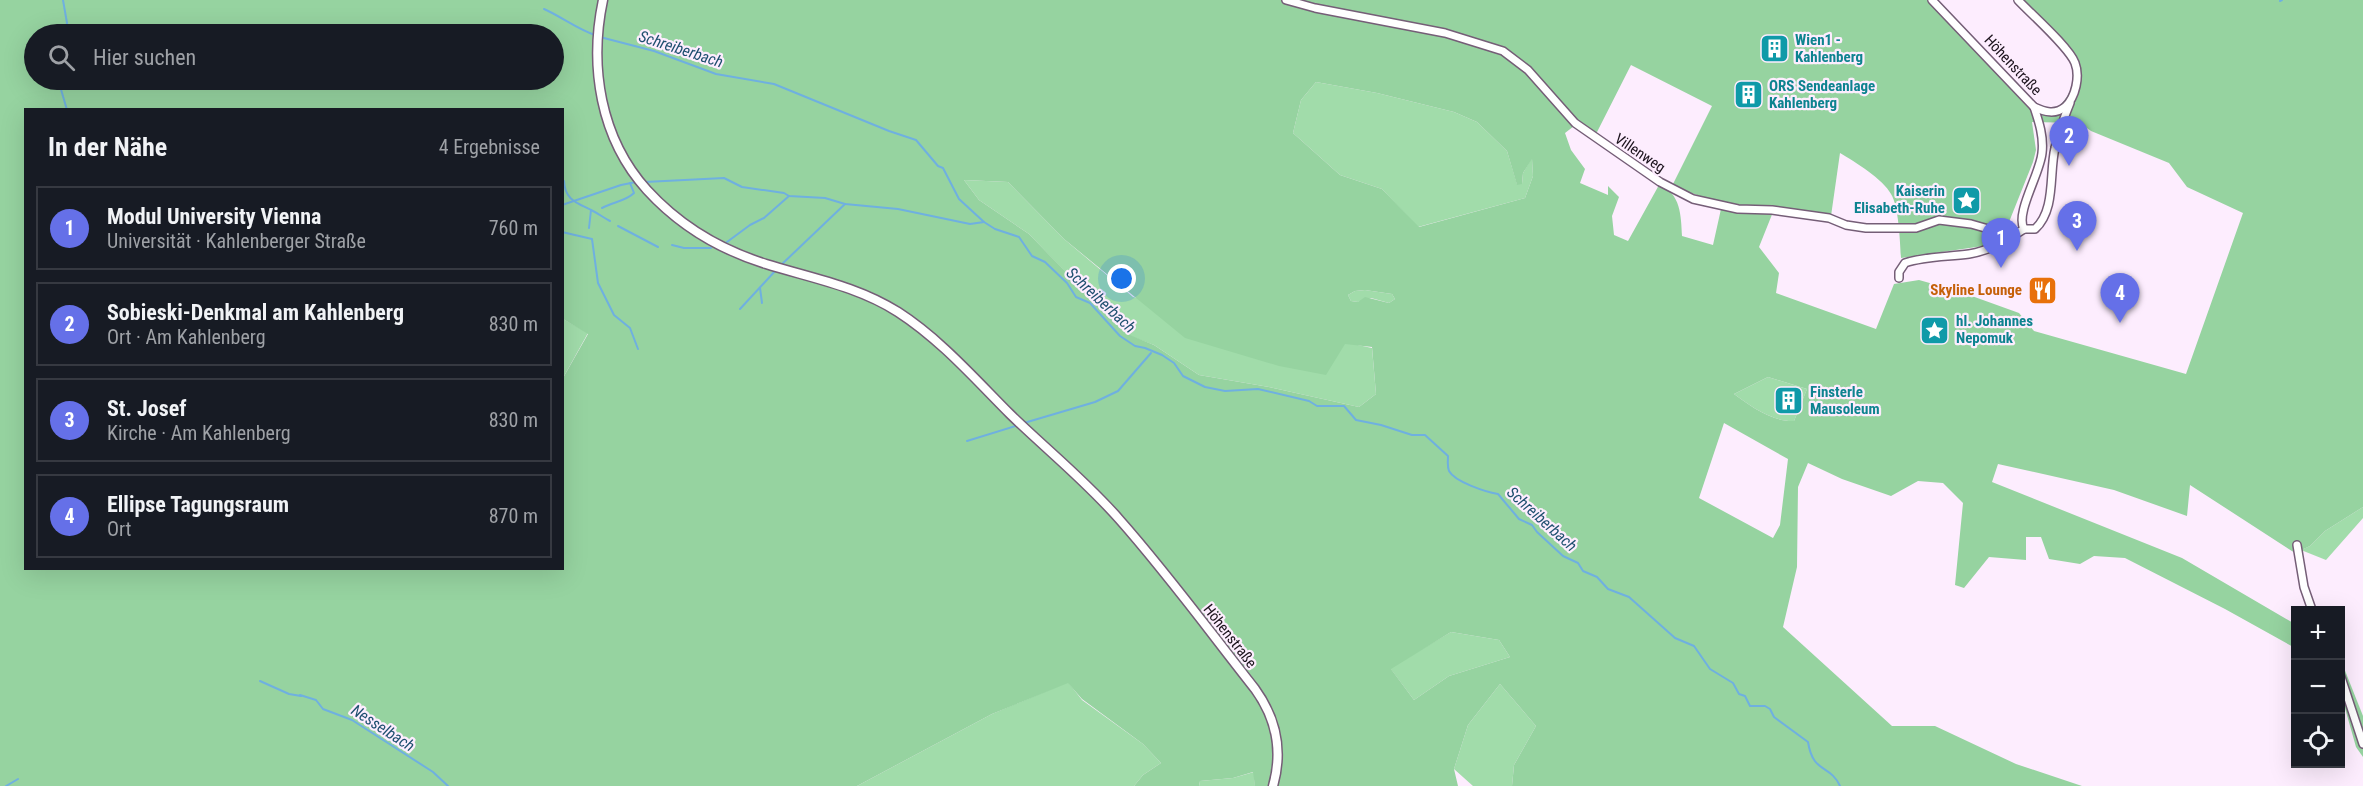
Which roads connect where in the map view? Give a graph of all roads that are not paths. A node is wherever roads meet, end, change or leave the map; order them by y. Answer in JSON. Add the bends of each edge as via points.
{"nodes":[{"id":1,"x":603,"y":0,"type":"edge"},
{"id":2,"x":1286,"y":0,"type":"edge"},
{"id":3,"x":1932,"y":0,"type":"edge"},
{"id":4,"x":2018,"y":0,"type":"edge"},
{"id":5,"x":2074,"y":90,"type":"junction"},
{"id":6,"x":2034,"y":107,"type":"junction"},
{"id":7,"x":2024,"y":229,"type":"junction"},
{"id":8,"x":2013,"y":236,"type":"junction"},
{"id":9,"x":1899,"y":278,"type":"dead end"},
{"id":10,"x":2297,"y":545,"type":"dead end"},
{"id":11,"x":2311,"y":606,"type":"edge"},
{"id":12,"x":2345,"y":688,"type":"edge"},
{"id":13,"x":2361,"y":733,"type":"edge"},
{"id":14,"x":2363,"y":744,"type":"edge"},
{"id":15,"x":1273,"y":786,"type":"edge"}],
"edges":[{"from":1,"to":15,"type":"street","name":"Höhenstraße","via":[[596,52],[606,116],[619,147],[646,189],[705,237],[732,251],[851,288],[899,313],[1028,430],[1119,519],[1260,695],[1272,719],[1278,752]]},
{"from":2,"to":8,"type":"street","name":"Villenweg","via":[[1445,33],[1503,51],[1528,70],[1575,123],[1660,182],[1693,199],[1738,209],[1830,218],[1866,228],[1916,228],[1939,220]]},
{"from":3,"to":6,"type":"street","name":"Höhenstraße"},
{"from":4,"to":5,"type":"street","via":[[2071,56],[2077,77]]},
{"from":5,"to":6,"type":"street","name":"Höhenstraße","via":[[2068,103],[2058,111]]},
{"from":5,"to":7,"type":"street","via":[[2055,144],[2050,199],[2035,230]]},
{"from":6,"to":7,"type":"street","via":[[2042,152],[2021,216]]},
{"from":7,"to":8,"type":"street"},
{"from":8,"to":9,"type":"street","via":[[1971,254],[1905,262]]},
{"from":10,"to":11,"type":"street"},
{"from":12,"to":13,"type":"street"},
{"from":13,"to":14,"type":"street"}]}
